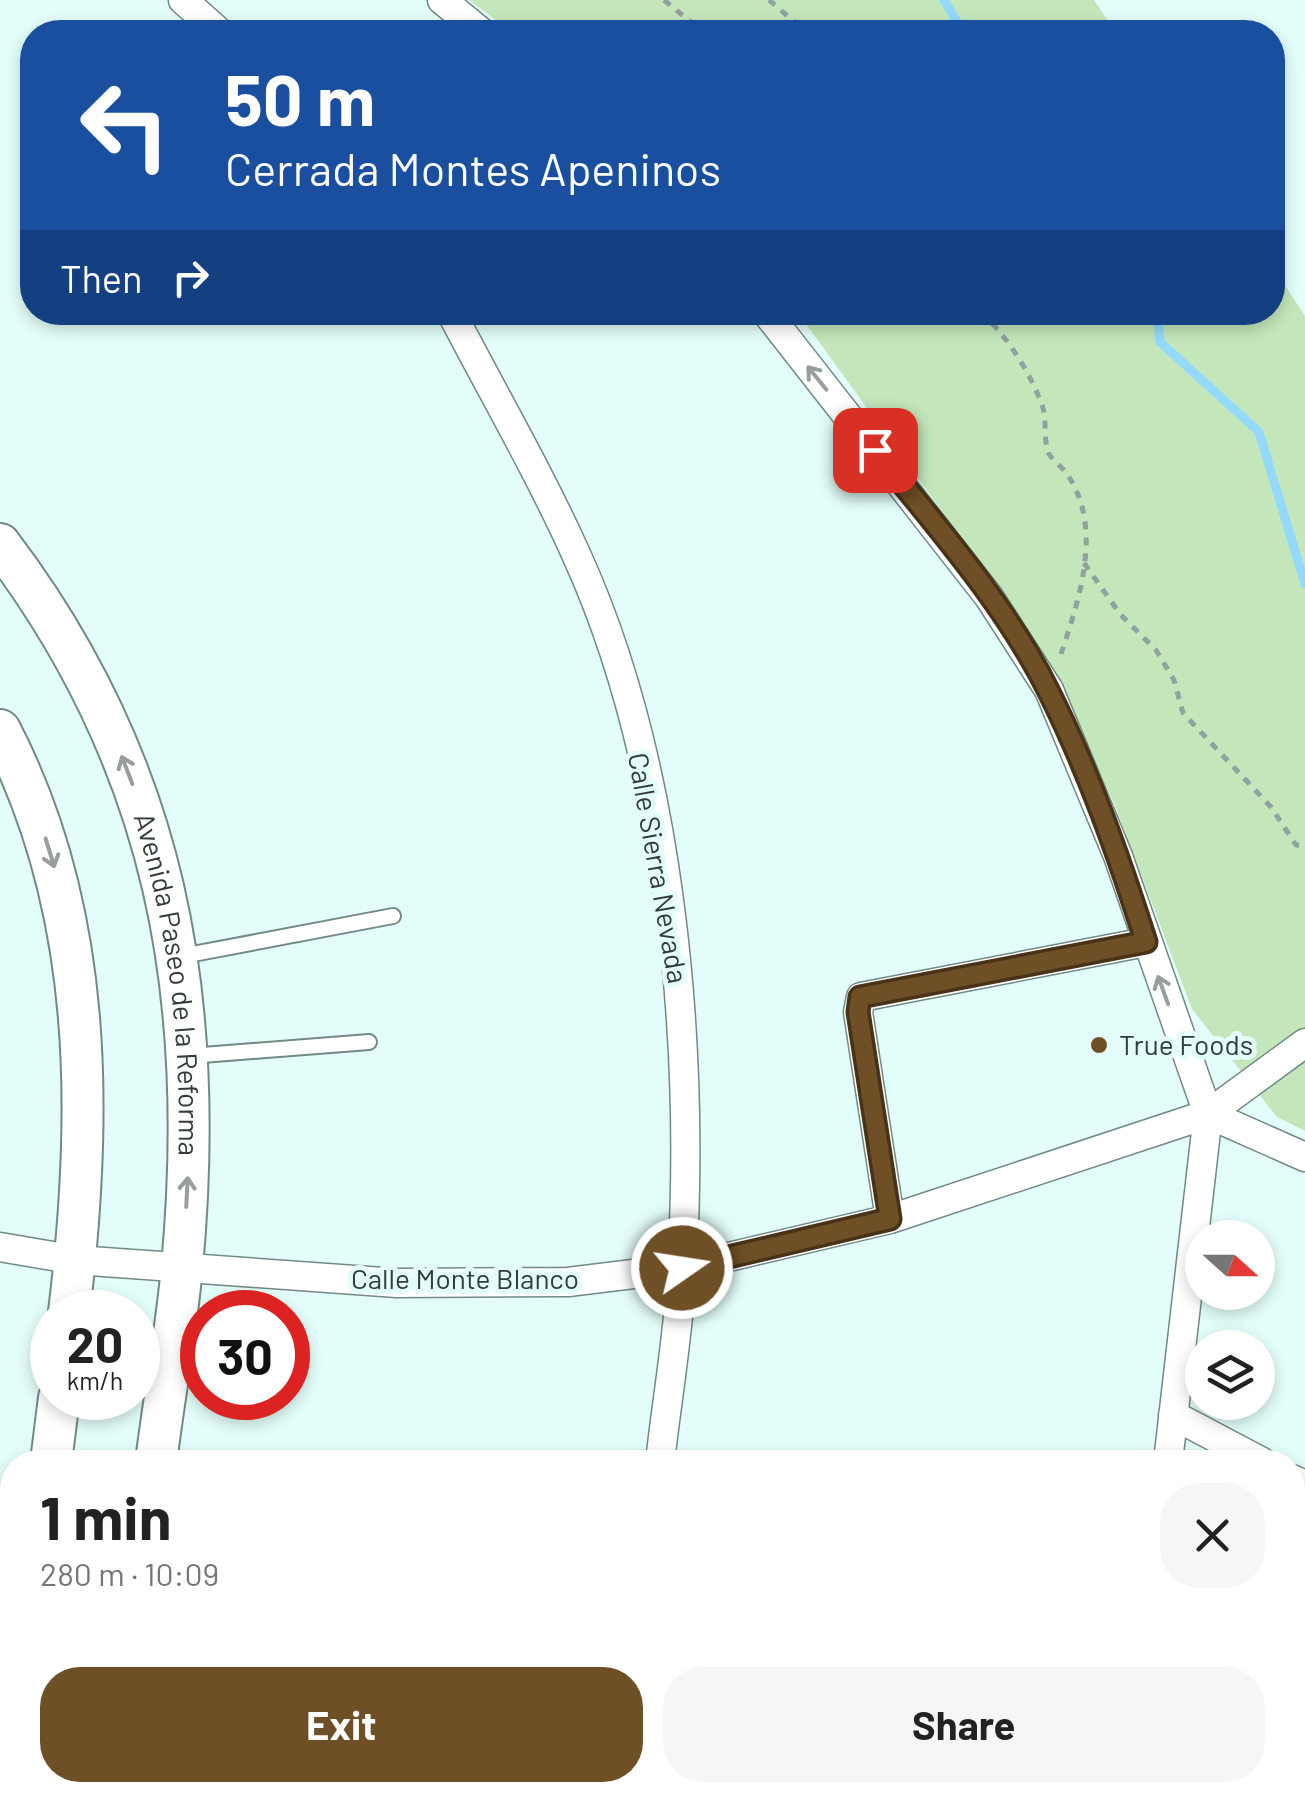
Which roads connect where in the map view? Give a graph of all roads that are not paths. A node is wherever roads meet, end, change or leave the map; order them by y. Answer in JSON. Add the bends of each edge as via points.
{"nodes":[{"id":1,"x":182,"y":0,"type":"edge"},
{"id":2,"x":442,"y":0,"type":"edge"},
{"id":3,"x":205,"y":20,"type":"edge"},
{"id":4,"x":466,"y":20,"type":"edge"},
{"id":5,"x":458,"y":325,"type":"edge"},
{"id":6,"x":776,"y":325,"type":"edge"},
{"id":7,"x":0,"y":544,"type":"edge"},
{"id":8,"x":0,"y":730,"type":"edge"},
{"id":9,"x":393,"y":916,"type":"dead end"},
{"id":10,"x":1146,"y":942,"type":"junction"},
{"id":11,"x":176,"y":957,"type":"junction"},
{"id":12,"x":369,"y":1042,"type":"dead end"},
{"id":13,"x":1305,"y":1043,"type":"edge"},
{"id":14,"x":188,"y":1056,"type":"junction"},
{"id":15,"x":1208,"y":1114,"type":"junction"},
{"id":16,"x":1305,"y":1157,"type":"edge"},
{"id":17,"x":890,"y":1219,"type":"junction"},
{"id":18,"x":0,"y":1247,"type":"edge"},
{"id":19,"x":76,"y":1260,"type":"junction"},
{"id":20,"x":182,"y":1268,"type":"junction"},
{"id":21,"x":682,"y":1268,"type":"junction"},
{"id":22,"x":72,"y":1290,"type":"edge"},
{"id":23,"x":1173,"y":1415,"type":"junction"},
{"id":24,"x":56,"y":1420,"type":"edge"},
{"id":25,"x":52,"y":1450,"type":"edge"},
{"id":26,"x":158,"y":1450,"type":"edge"},
{"id":27,"x":661,"y":1450,"type":"edge"},
{"id":28,"x":1169,"y":1450,"type":"edge"},
{"id":29,"x":1239,"y":1450,"type":"edge"}],
"edges":[{"from":1,"to":3,"type":"street"},
{"from":2,"to":4,"type":"street"},
{"from":5,"to":21,"type":"street","name":"Calle Sierra Nevada","via":[[577,556],[624,689],[656,822],[679,970]]},
{"from":10,"to":6,"type":"street","one_way":true,"via":[[1118,856],[1048,690],[989,597]]},
{"from":11,"to":7,"type":"main road","name":"Avenida Paseo de la Reforma","one_way":true,"via":[[164,880],[104,712],[46,605]]},
{"from":8,"to":19,"type":"main road","one_way":true,"via":[[50,847],[71,928],[84,1114]]},
{"from":9,"to":11,"type":"lane"},
{"from":15,"to":10,"type":"street","one_way":true},
{"from":10,"to":17,"type":"street","via":[[860,997]]},
{"from":11,"to":14,"type":"main road","name":"Avenida Paseo de la Reforma"},
{"from":12,"to":14,"type":"lane"},
{"from":13,"to":15,"type":"street","name":"Calle Monte Blanco"},
{"from":20,"to":14,"type":"main road","name":"Avenida Paseo de la Reforma","one_way":true},
{"from":15,"to":16,"type":"street"},
{"from":15,"to":17,"type":"street","name":"Calle Monte Blanco"},
{"from":15,"to":23,"type":"street"},
{"from":17,"to":21,"type":"street","name":"Calle Monte Blanco"},
{"from":18,"to":19,"type":"street","name":"Calle Monte Blanco"},
{"from":19,"to":20,"type":"street","name":"Calle Monte Blanco"},
{"from":19,"to":22,"type":"main road"},
{"from":20,"to":21,"type":"street","name":"Calle Monte Blanco","via":[[397,1284],[568,1282]]},
{"from":20,"to":26,"type":"main road","name":"Avenida Paseo de la Reforma"},
{"from":21,"to":27,"type":"street","name":"Calle Sierra Nevada"},
{"from":23,"to":28,"type":"street"},
{"from":23,"to":29,"type":"street"},
{"from":24,"to":25,"type":"main road"}]}
